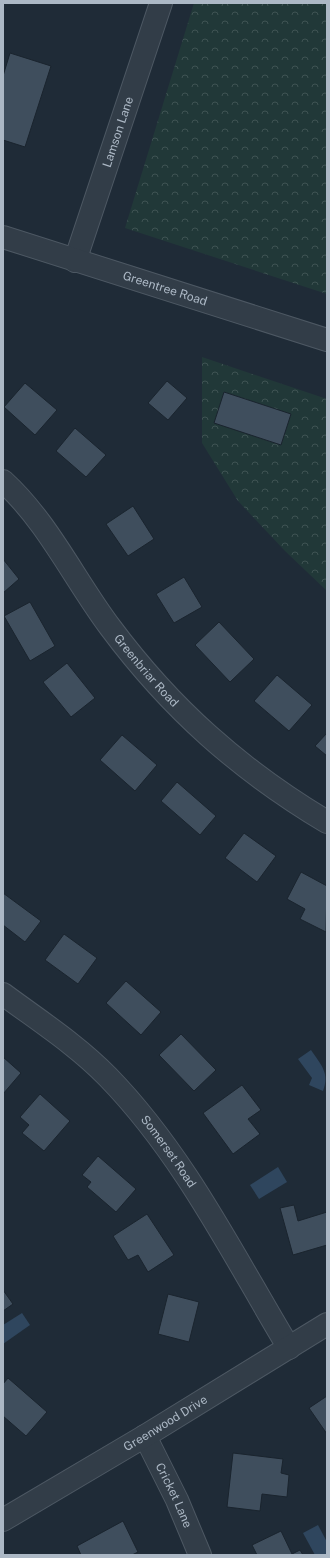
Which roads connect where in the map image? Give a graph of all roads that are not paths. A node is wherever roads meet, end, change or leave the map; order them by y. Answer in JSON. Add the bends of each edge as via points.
{"nodes":[{"id":1,"x":161,"y":3,"type":"edge"},
{"id":2,"x":3,"y":237,"type":"edge"},
{"id":3,"x":75,"y":260,"type":"junction"},
{"id":4,"x":327,"y":340,"type":"edge"},
{"id":5,"x":3,"y":481,"type":"edge"},
{"id":6,"x":327,"y":822,"type":"edge"},
{"id":7,"x":3,"y":994,"type":"edge"},
{"id":8,"x":327,"y":1324,"type":"edge"},
{"id":9,"x":289,"y":1348,"type":"junction"},
{"id":10,"x":144,"y":1436,"type":"junction"},
{"id":11,"x":3,"y":1520,"type":"edge"},
{"id":12,"x":200,"y":1555,"type":"edge"}],
"edges":[{"from":1,"to":3,"type":"street","name":"Lamson Lane"},
{"from":2,"to":3,"type":"street","name":"Greentree Road"},
{"from":3,"to":4,"type":"street","name":"Greentree Road"},
{"from":5,"to":6,"type":"street","name":"Greenbriar Road","via":[[40,522],[109,626],[173,703],[199,729],[244,766]]},
{"from":7,"to":9,"type":"street","name":"Somerset Road","via":[[70,1044],[107,1076],[159,1135],[189,1179]]},
{"from":8,"to":9,"type":"street","name":"Greenwood Drive"},
{"from":9,"to":10,"type":"street","name":"Greenwood Drive"},
{"from":10,"to":11,"type":"street","name":"Greenwood Drive"},
{"from":10,"to":12,"type":"street","name":"Cricket Lane","via":[[177,1500]]}]}
